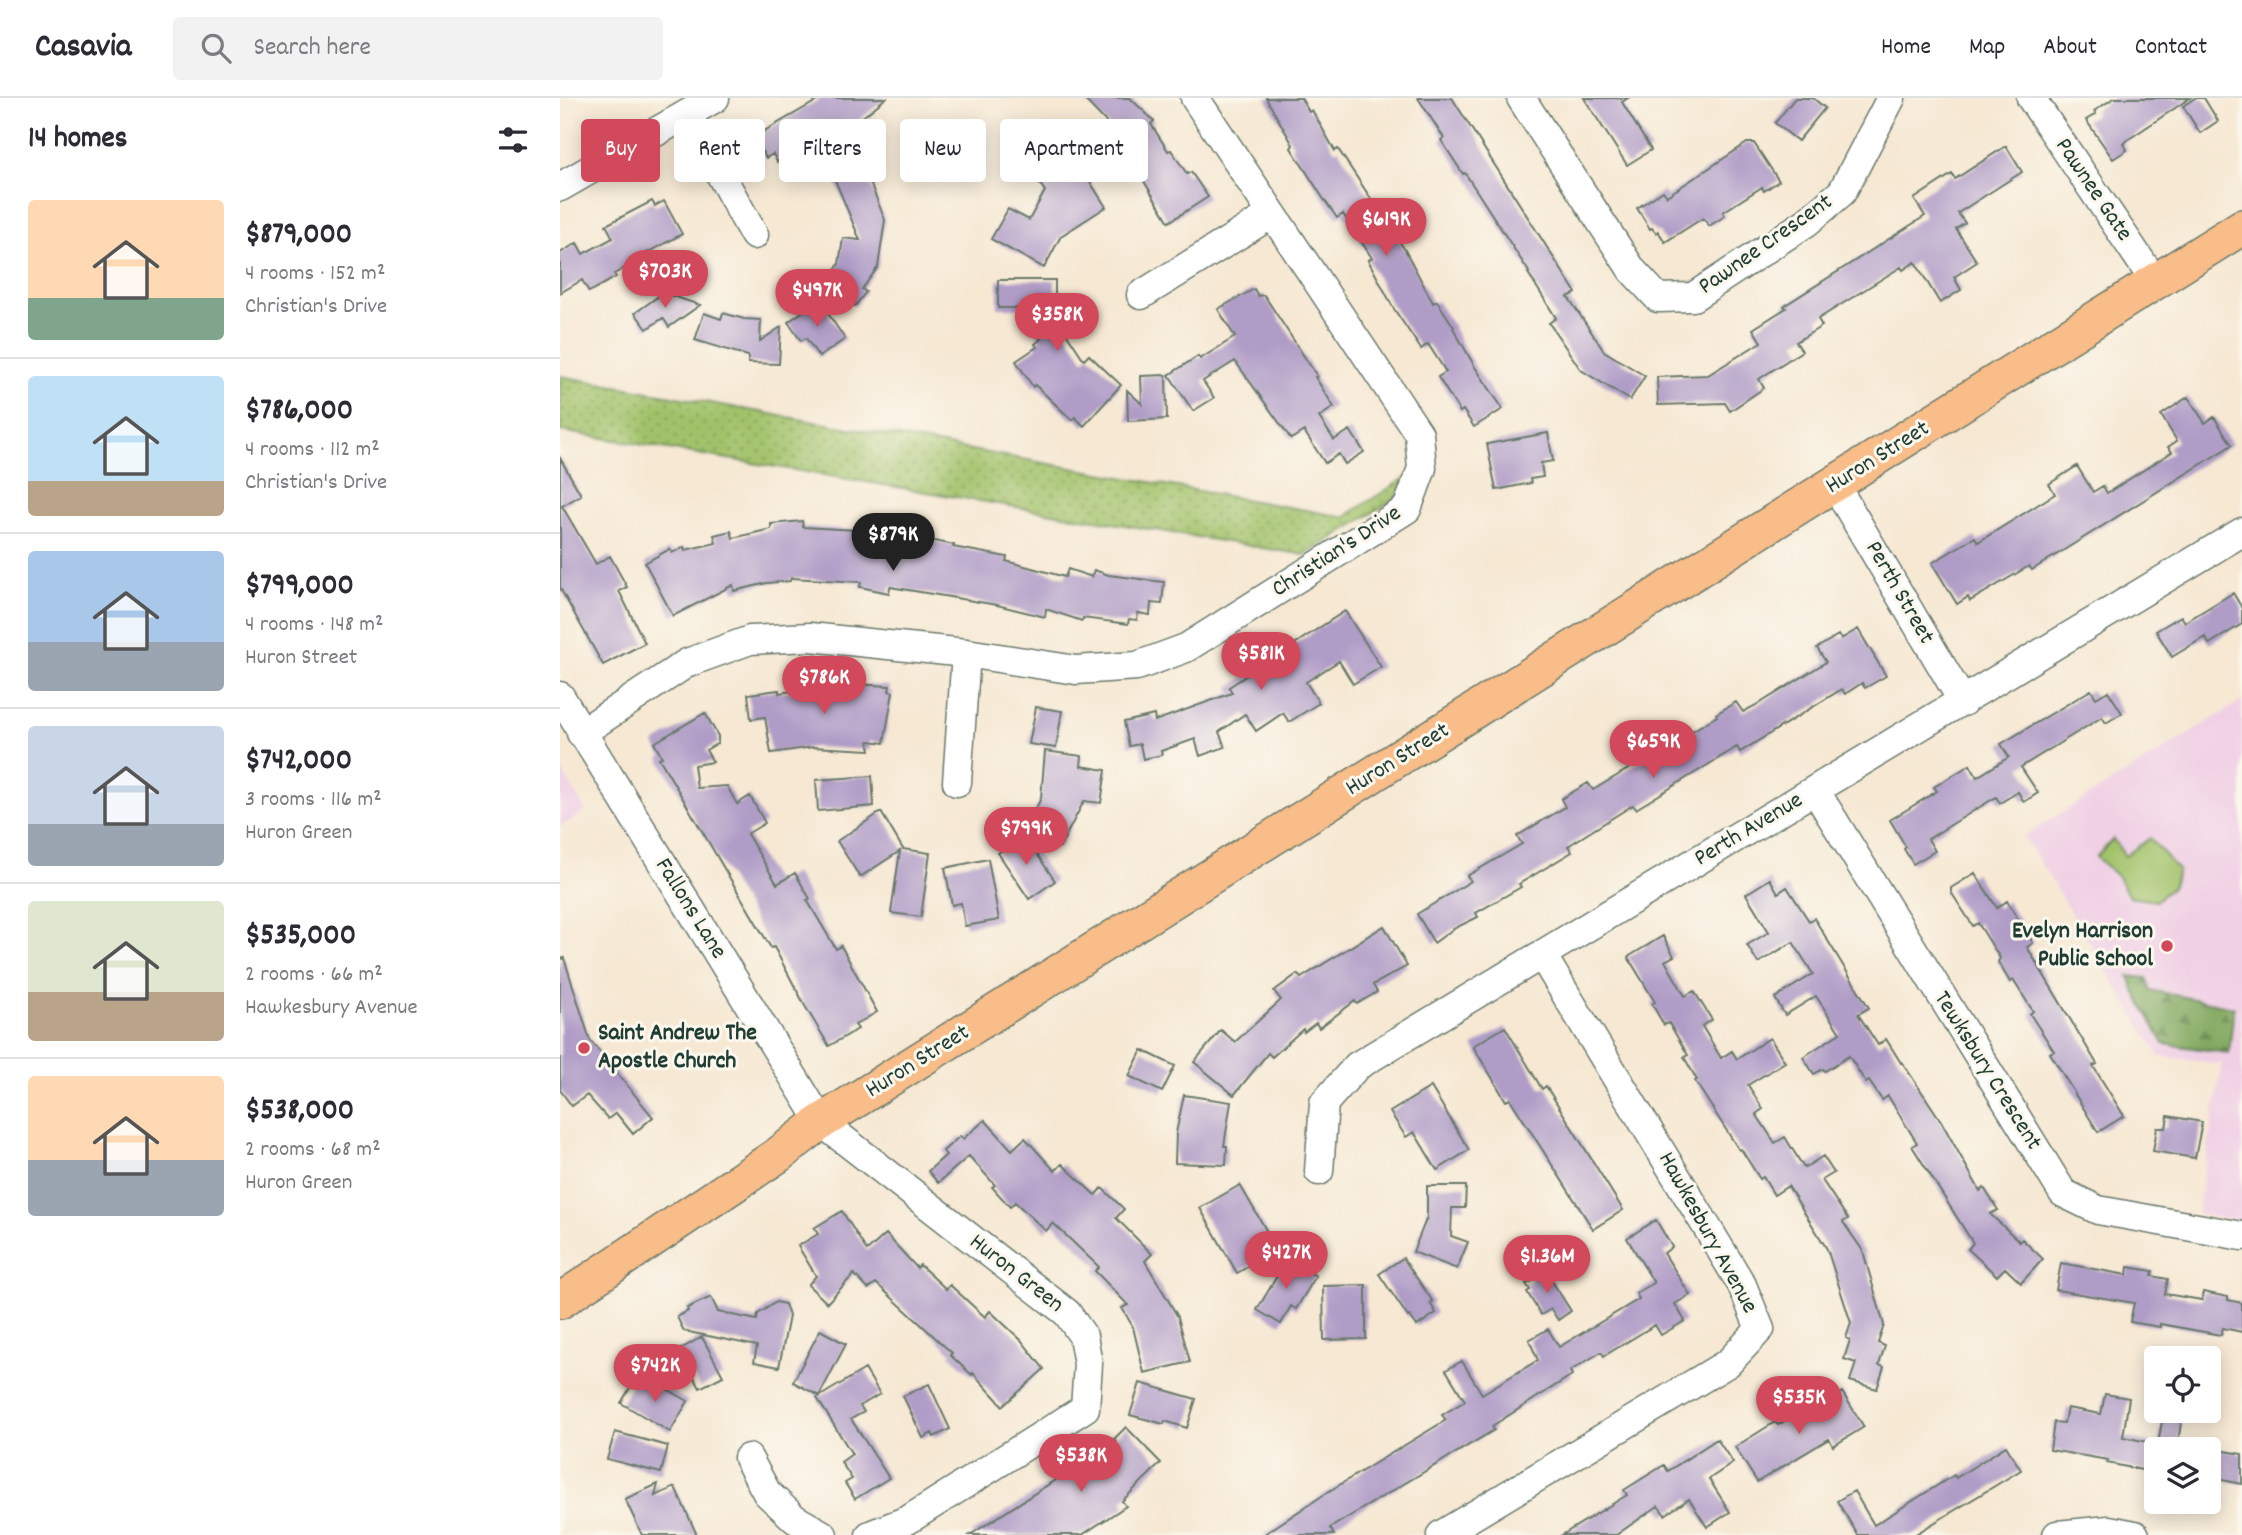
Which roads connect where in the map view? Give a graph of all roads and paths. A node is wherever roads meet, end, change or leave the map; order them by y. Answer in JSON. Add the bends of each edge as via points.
{"nodes":[{"id":1,"x":715,"y":98,"type":"edge"},
{"id":2,"x":1195,"y":98,"type":"edge"},
{"id":3,"x":1521,"y":98,"type":"edge"},
{"id":4,"x":1891,"y":98,"type":"edge"},
{"id":5,"x":2031,"y":98,"type":"edge"},
{"id":6,"x":687,"y":114,"type":"junction"},
{"id":7,"x":560,"y":187,"type":"edge"},
{"id":8,"x":1272,"y":214,"type":"junction"},
{"id":9,"x":2242,"y":227,"type":"edge"},
{"id":10,"x":754,"y":235,"type":"dead end"},
{"id":11,"x":2155,"y":282,"type":"junction"},
{"id":12,"x":1140,"y":295,"type":"dead end"},
{"id":13,"x":1835,"y":485,"type":"junction"},
{"id":14,"x":2242,"y":532,"type":"edge"},
{"id":15,"x":966,"y":653,"type":"junction"},
{"id":16,"x":560,"y":696,"type":"edge"},
{"id":17,"x":1963,"y":702,"type":"junction"},
{"id":18,"x":581,"y":733,"type":"junction"},
{"id":19,"x":957,"y":782,"type":"dead end"},
{"id":20,"x":1815,"y":790,"type":"junction"},
{"id":21,"x":1542,"y":955,"type":"junction"},
{"id":22,"x":821,"y":1122,"type":"junction"},
{"id":23,"x":1319,"y":1171,"type":"dead end"},
{"id":24,"x":2242,"y":1236,"type":"edge"},
{"id":25,"x":560,"y":1301,"type":"edge"},
{"id":26,"x":748,"y":1458,"type":"dead end"},
{"id":27,"x":1445,"y":1534,"type":"edge"},
{"id":28,"x":823,"y":1535,"type":"edge"},
{"id":29,"x":870,"y":1535,"type":"edge"},
{"id":30,"x":2057,"y":1535,"type":"edge"},
{"id":31,"x":2135,"y":1535,"type":"edge"}],
"edges":[{"from":1,"to":6,"type":"street"},
{"from":2,"to":8,"type":"street","name":"Christian's Drive"},
{"from":3,"to":4,"type":"street","name":"Pawnee Crescent","via":[[1632,271],[1658,298],[1693,296],[1807,222],[1842,192]]},
{"from":5,"to":11,"type":"street","name":"Pawnee Gate"},
{"from":6,"to":7,"type":"street"},
{"from":6,"to":10,"type":"street"},
{"from":8,"to":12,"type":"street"},
{"from":8,"to":15,"type":"street","name":"Christian's Drive","via":[[1419,434],[1422,468],[1407,509],[1186,648],[1137,666],[1076,670]]},
{"from":9,"to":11,"type":"main road","name":"Huron Street"},
{"from":11,"to":13,"type":"main road","name":"Huron Street"},
{"from":13,"to":17,"type":"street","name":"Perth Street"},
{"from":13,"to":22,"type":"main road","name":"Huron Street"},
{"from":14,"to":17,"type":"street","name":"Perth Avenue"},
{"from":15,"to":18,"type":"street","name":"Christian's Drive","via":[[810,637],[750,640],[687,663]]},
{"from":15,"to":19,"type":"street"},
{"from":16,"to":18,"type":"street","name":"Fallons Lane"},
{"from":17,"to":20,"type":"street","name":"Perth Avenue"},
{"from":18,"to":22,"type":"street","name":"Fallons Lane"},
{"from":20,"to":21,"type":"street","name":"Perth Avenue"},
{"from":20,"to":24,"type":"street","name":"Tewksbury Crescent","via":[[2063,1193],[2098,1210]]},
{"from":21,"to":23,"type":"street","name":"Perth Avenue","via":[[1357,1066],[1324,1103]]},
{"from":21,"to":27,"type":"street","name":"Hawkesbury Avenue","via":[[1742,1285],[1760,1329],[1728,1363]]},
{"from":22,"to":25,"type":"main road","name":"Huron Street"},
{"from":22,"to":29,"type":"street","name":"Huron Green","via":[[1067,1313],[1083,1336],[1088,1363],[1085,1408],[908,1520]]},
{"from":26,"to":28,"type":"street","via":[[767,1493],[795,1519]]},
{"from":30,"to":31,"type":"street","via":[[2109,1530]]}]}
